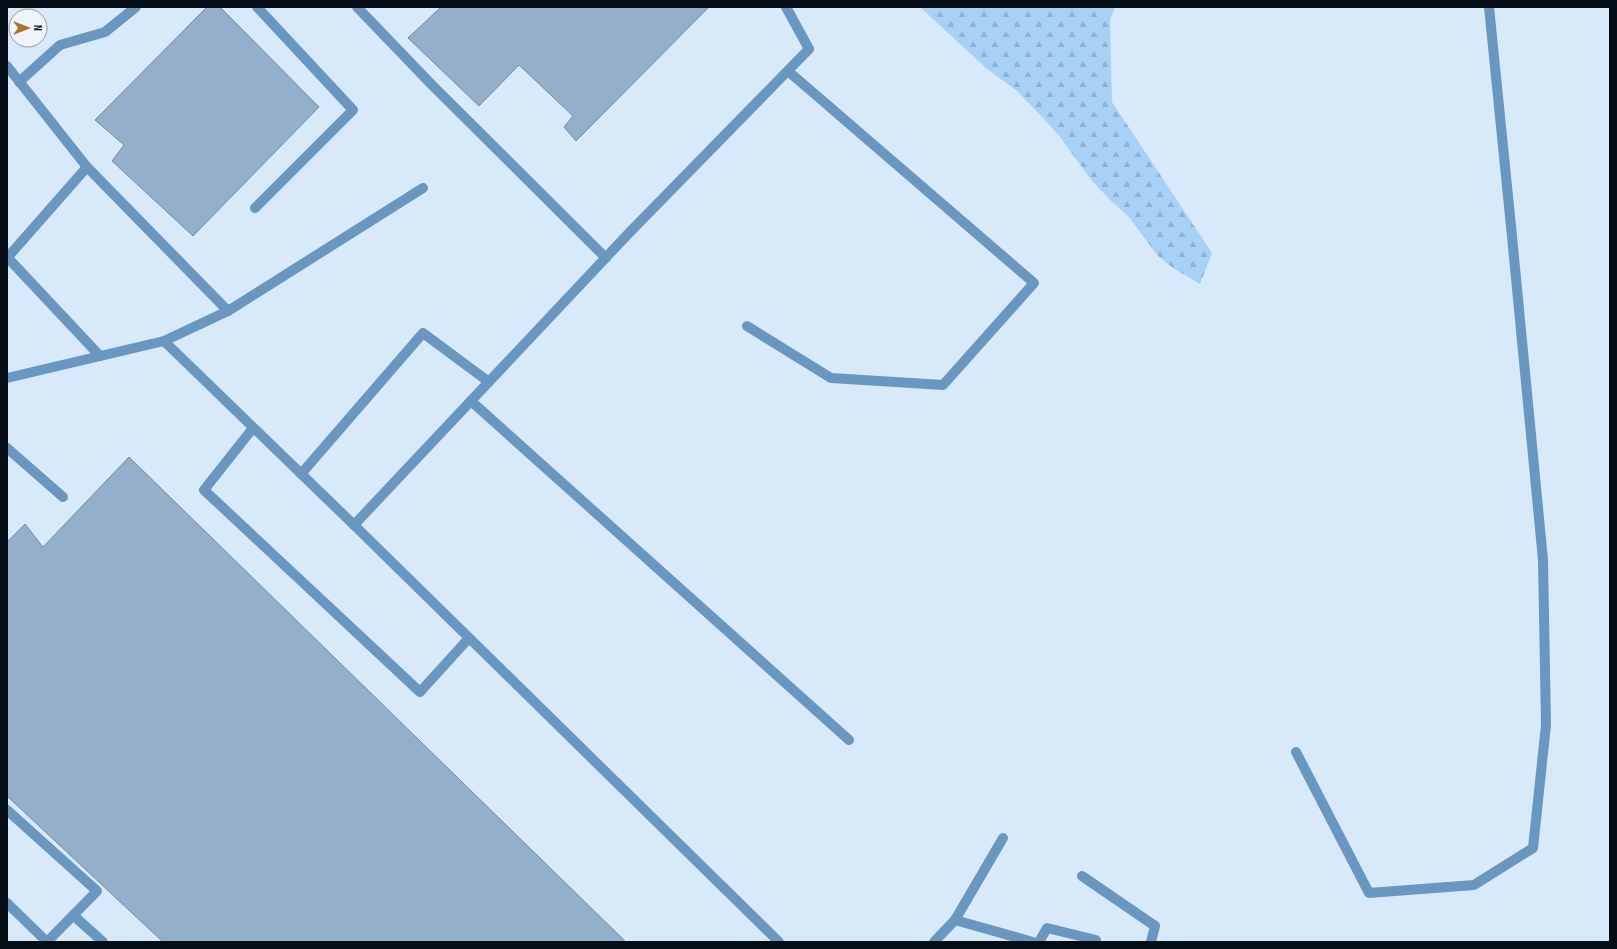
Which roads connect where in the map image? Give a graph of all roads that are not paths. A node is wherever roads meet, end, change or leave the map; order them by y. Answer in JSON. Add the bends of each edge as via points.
{"nodes":[{"id":1,"x":136,"y":7,"type":"edge"},
{"id":2,"x":257,"y":7,"type":"edge"},
{"id":3,"x":358,"y":7,"type":"edge"},
{"id":4,"x":786,"y":7,"type":"edge"},
{"id":5,"x":1488,"y":7,"type":"edge"},
{"id":6,"x":7,"y":66,"type":"edge"},
{"id":7,"x":788,"y":71,"type":"junction"},
{"id":8,"x":19,"y":82,"type":"junction"},
{"id":9,"x":87,"y":167,"type":"junction"},
{"id":10,"x":423,"y":188,"type":"dead end"},
{"id":11,"x":255,"y":208,"type":"dead end"},
{"id":12,"x":7,"y":258,"type":"edge"},
{"id":13,"x":606,"y":258,"type":"junction"},
{"id":14,"x":228,"y":311,"type":"junction"},
{"id":15,"x":747,"y":326,"type":"dead end"},
{"id":16,"x":164,"y":341,"type":"junction"},
{"id":17,"x":100,"y":356,"type":"junction"},
{"id":18,"x":7,"y":378,"type":"edge"},
{"id":19,"x":489,"y":382,"type":"junction"},
{"id":20,"x":471,"y":401,"type":"junction"},
{"id":21,"x":253,"y":428,"type":"junction"},
{"id":22,"x":7,"y":448,"type":"edge"},
{"id":23,"x":301,"y":474,"type":"junction"},
{"id":24,"x":63,"y":497,"type":"dead end"},
{"id":25,"x":354,"y":525,"type":"junction"},
{"id":26,"x":469,"y":638,"type":"junction"},
{"id":27,"x":849,"y":740,"type":"dead end"},
{"id":28,"x":1296,"y":752,"type":"dead end"},
{"id":29,"x":7,"y":810,"type":"edge"},
{"id":30,"x":1003,"y":838,"type":"dead end"},
{"id":31,"x":1082,"y":876,"type":"dead end"},
{"id":32,"x":7,"y":903,"type":"edge"},
{"id":33,"x":73,"y":915,"type":"junction"},
{"id":34,"x":955,"y":920,"type":"junction"},
{"id":35,"x":1096,"y":940,"type":"dead end"},
{"id":36,"x":47,"y":942,"type":"edge"},
{"id":37,"x":103,"y":942,"type":"edge"},
{"id":38,"x":778,"y":942,"type":"edge"},
{"id":39,"x":934,"y":942,"type":"edge"},
{"id":40,"x":1033,"y":942,"type":"edge"},
{"id":41,"x":1039,"y":942,"type":"edge"},
{"id":42,"x":1151,"y":942,"type":"edge"}],
"edges":[{"from":1,"to":8,"type":"lane","via":[[105,32],[60,45]]},
{"from":2,"to":11,"type":"lane","via":[[353,110]]},
{"from":3,"to":13,"type":"lane","via":[[432,86]]},
{"from":4,"to":7,"type":"lane","via":[[809,49]]},
{"from":5,"to":28,"type":"lane","via":[[1543,560],[1546,725],[1533,848],[1474,885],[1369,893]]},
{"from":6,"to":8,"type":"lane"},
{"from":7,"to":13,"type":"lane"},
{"from":7,"to":15,"type":"lane","via":[[1034,283],[943,385],[831,378]]},
{"from":8,"to":9,"type":"lane"},
{"from":9,"to":12,"type":"lane"},
{"from":9,"to":14,"type":"lane"},
{"from":10,"to":14,"type":"lane"},
{"from":12,"to":17,"type":"lane"},
{"from":13,"to":19,"type":"lane"},
{"from":14,"to":16,"type":"lane"},
{"from":16,"to":17,"type":"lane"},
{"from":16,"to":21,"type":"lane"},
{"from":17,"to":18,"type":"lane"},
{"from":19,"to":20,"type":"lane"},
{"from":19,"to":23,"type":"lane","via":[[423,333]]},
{"from":20,"to":25,"type":"lane"},
{"from":20,"to":27,"type":"lane"},
{"from":21,"to":23,"type":"lane"},
{"from":21,"to":26,"type":"lane","via":[[204,490],[420,692]]},
{"from":22,"to":24,"type":"lane"},
{"from":23,"to":25,"type":"lane"},
{"from":25,"to":26,"type":"lane"},
{"from":26,"to":38,"type":"lane"},
{"from":29,"to":33,"type":"lane","via":[[97,891]]},
{"from":30,"to":34,"type":"lane"},
{"from":31,"to":42,"type":"lane","via":[[1155,926]]},
{"from":32,"to":36,"type":"lane"},
{"from":33,"to":36,"type":"lane"},
{"from":33,"to":37,"type":"lane"},
{"from":34,"to":39,"type":"lane"},
{"from":34,"to":40,"type":"lane"},
{"from":35,"to":41,"type":"lane","via":[[1047,928]]}]}
